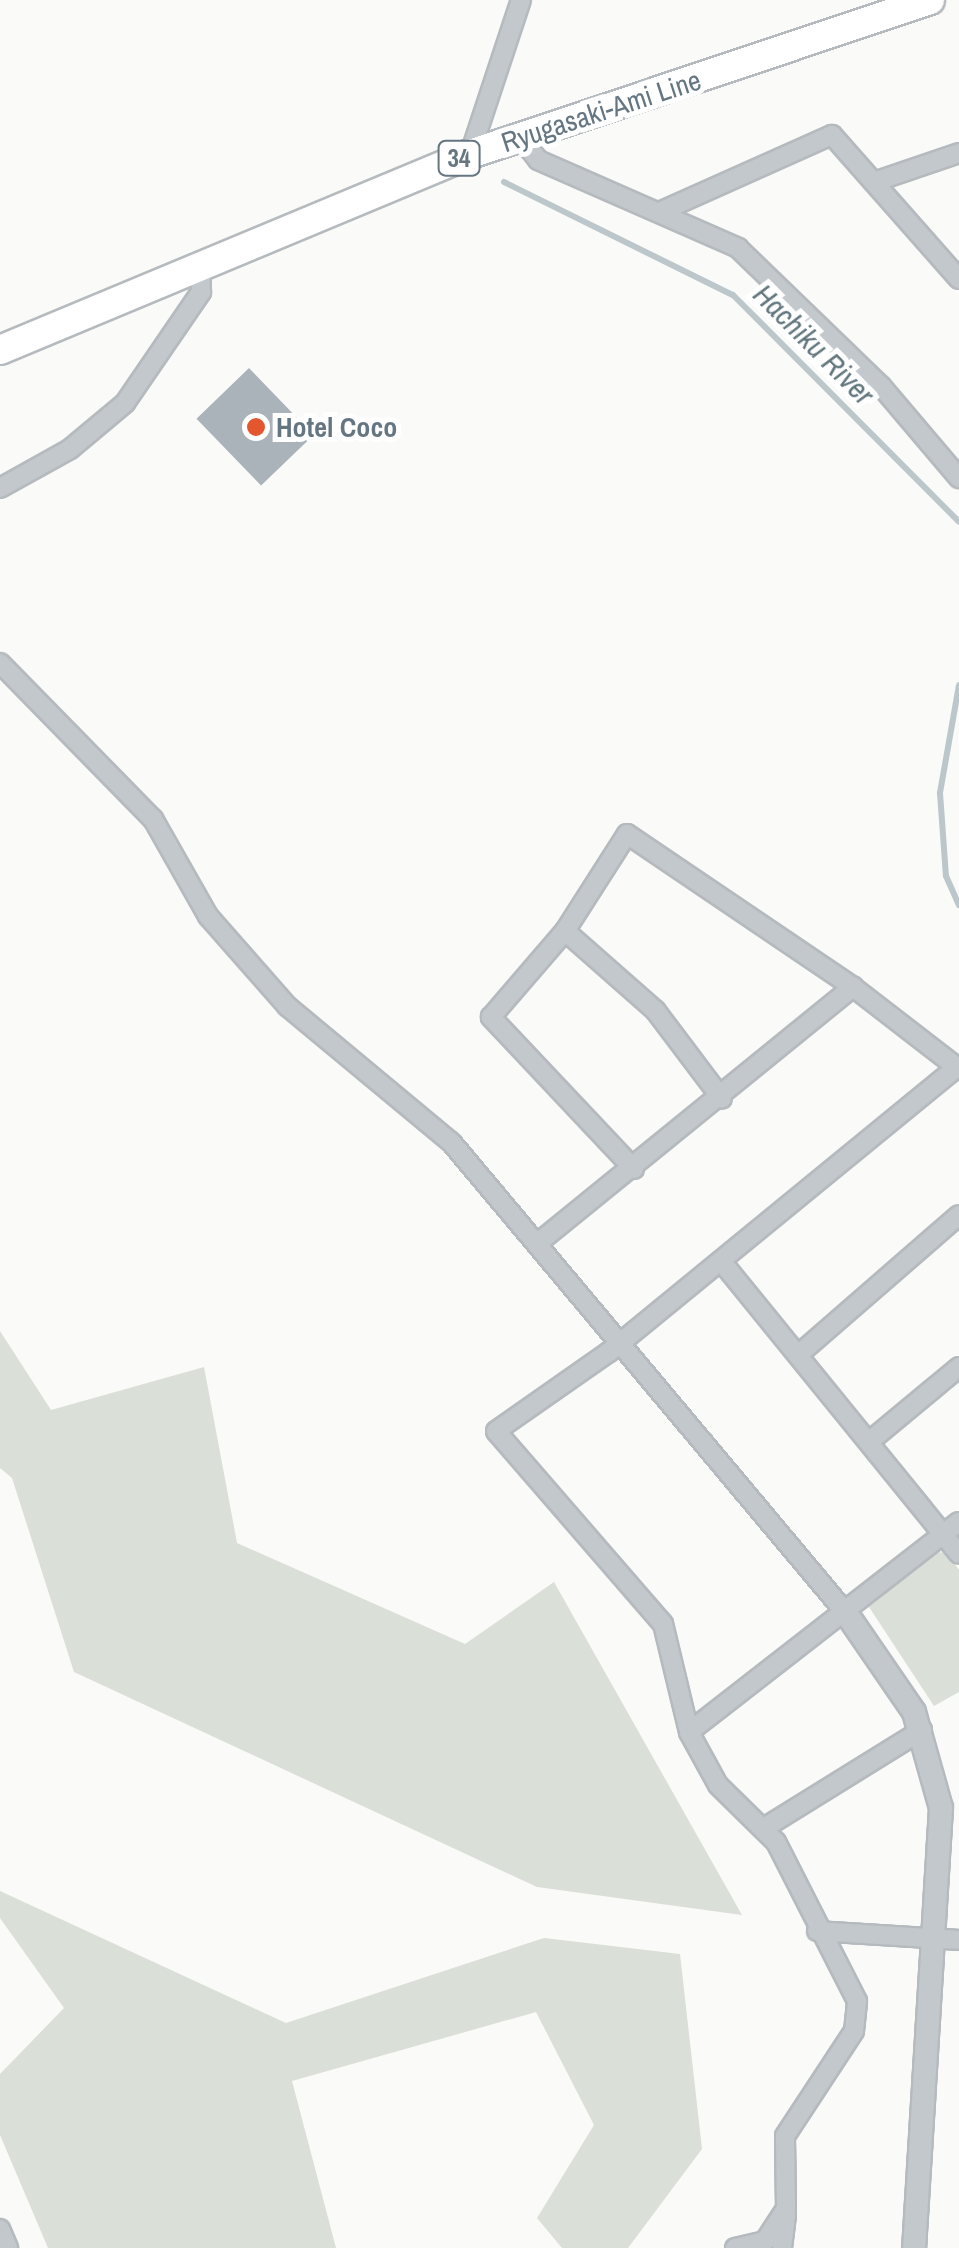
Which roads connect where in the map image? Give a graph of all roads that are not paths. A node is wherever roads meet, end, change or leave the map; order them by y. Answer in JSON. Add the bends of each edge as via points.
{"nodes":[{"id":1,"x":521,"y":0,"type":"edge"},
{"id":2,"x":930,"y":0,"type":"edge"},
{"id":3,"x":521,"y":138,"type":"junction"},
{"id":4,"x":959,"y":153,"type":"edge"},
{"id":5,"x":470,"y":154,"type":"junction"},
{"id":6,"x":874,"y":182,"type":"junction"},
{"id":7,"x":664,"y":210,"type":"junction"},
{"id":8,"x":200,"y":266,"type":"junction"},
{"id":9,"x":959,"y":279,"type":"edge"},
{"id":10,"x":0,"y":350,"type":"edge"},
{"id":11,"x":959,"y":478,"type":"edge"},
{"id":12,"x":0,"y":488,"type":"edge"},
{"id":13,"x":0,"y":663,"type":"edge"},
{"id":14,"x":565,"y":931,"type":"junction"},
{"id":15,"x":853,"y":986,"type":"junction"},
{"id":16,"x":958,"y":1068,"type":"edge"},
{"id":17,"x":722,"y":1099,"type":"junction"},
{"id":18,"x":634,"y":1169,"type":"junction"},
{"id":19,"x":959,"y":1215,"type":"edge"},
{"id":20,"x":539,"y":1242,"type":"junction"},
{"id":21,"x":720,"y":1261,"type":"junction"},
{"id":22,"x":622,"y":1342,"type":"junction"},
{"id":23,"x":798,"y":1355,"type":"junction"},
{"id":24,"x":959,"y":1367,"type":"edge"},
{"id":25,"x":870,"y":1441,"type":"junction"},
{"id":26,"x":952,"y":1527,"type":"edge"},
{"id":27,"x":959,"y":1554,"type":"edge"},
{"id":28,"x":846,"y":1613,"type":"junction"},
{"id":29,"x":922,"y":1730,"type":"junction"},
{"id":30,"x":689,"y":1732,"type":"junction"},
{"id":31,"x":764,"y":1828,"type":"junction"},
{"id":32,"x":817,"y":1930,"type":"junction"},
{"id":33,"x":947,"y":1939,"type":"edge"},
{"id":34,"x":786,"y":2209,"type":"junction"},
{"id":35,"x":0,"y":2228,"type":"edge"},
{"id":36,"x":8,"y":2248,"type":"edge"},
{"id":37,"x":735,"y":2248,"type":"edge"},
{"id":38,"x":782,"y":2248,"type":"edge"},
{"id":39,"x":914,"y":2248,"type":"edge"}],
"edges":[{"from":1,"to":5,"type":"street"},
{"from":2,"to":3,"type":"main road","name":"Ryugasaki-Ami Line","number":"34"},
{"from":3,"to":5,"type":"main road","name":"Ryugasaki-Ami Line","number":"34"},
{"from":3,"to":7,"type":"street","via":[[538,160]]},
{"from":4,"to":6,"type":"street"},
{"from":5,"to":8,"type":"main road","name":"Ryugasaki-Ami Line","number":"34"},
{"from":6,"to":7,"type":"street","via":[[832,135]]},
{"from":6,"to":9,"type":"street"},
{"from":7,"to":11,"type":"street","via":[[738,248],[881,386]]},
{"from":8,"to":10,"type":"main road","name":"Ryugasaki-Ami Line","number":"34"},
{"from":8,"to":12,"type":"street","via":[[200,292],[125,403],[70,449]]},
{"from":13,"to":20,"type":"street","via":[[154,819],[208,916],[288,1006],[451,1142]]},
{"from":14,"to":15,"type":"street","via":[[627,834]]},
{"from":14,"to":17,"type":"street","via":[[655,1010]]},
{"from":14,"to":18,"type":"street","via":[[491,1017]]},
{"from":15,"to":16,"type":"street"},
{"from":15,"to":17,"type":"street"},
{"from":16,"to":21,"type":"street"},
{"from":17,"to":18,"type":"street"},
{"from":18,"to":20,"type":"street"},
{"from":19,"to":23,"type":"street"},
{"from":20,"to":22,"type":"street"},
{"from":21,"to":22,"type":"street"},
{"from":21,"to":23,"type":"street"},
{"from":22,"to":28,"type":"street"},
{"from":22,"to":30,"type":"street","via":[[496,1431],[663,1624]]},
{"from":23,"to":25,"type":"street"},
{"from":24,"to":25,"type":"street"},
{"from":25,"to":26,"type":"street"},
{"from":26,"to":27,"type":"street"},
{"from":26,"to":28,"type":"street"},
{"from":28,"to":29,"type":"street"},
{"from":28,"to":30,"type":"street"},
{"from":29,"to":31,"type":"street"},
{"from":29,"to":33,"type":"street","via":[[943,1822]]},
{"from":30,"to":31,"type":"street","via":[[718,1786]]},
{"from":31,"to":32,"type":"street"},
{"from":32,"to":33,"type":"street"},
{"from":32,"to":34,"type":"street","via":[[843,1970],[857,2017],[785,2136]]},
{"from":33,"to":39,"type":"street"},
{"from":34,"to":37,"type":"street","via":[[765,2240]]},
{"from":34,"to":38,"type":"street"},
{"from":35,"to":36,"type":"street"}]}
